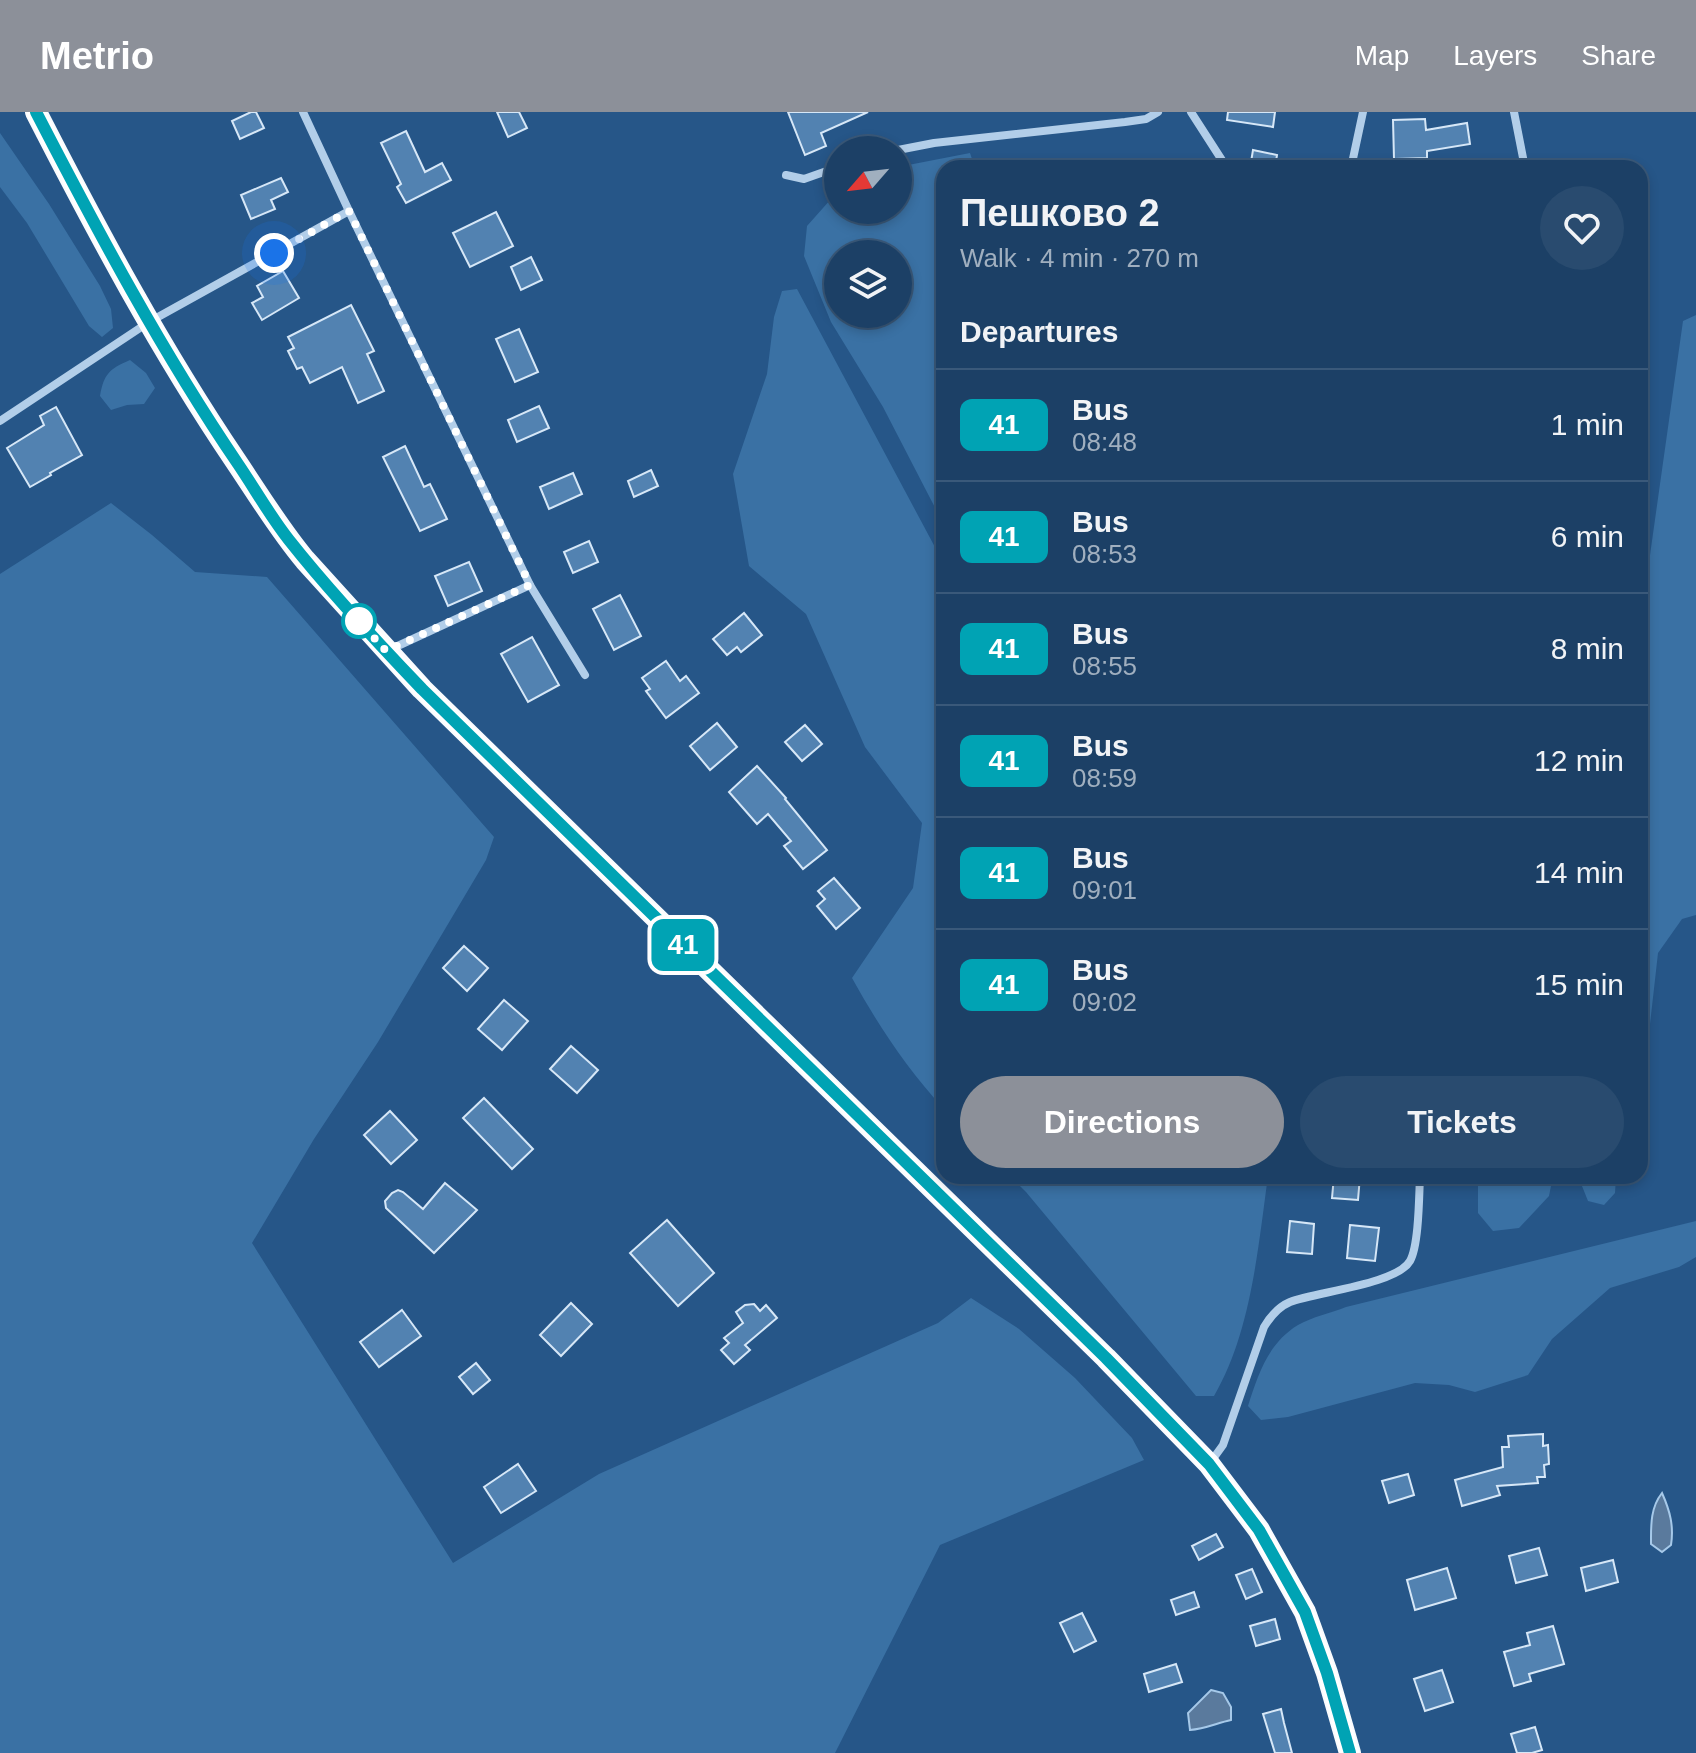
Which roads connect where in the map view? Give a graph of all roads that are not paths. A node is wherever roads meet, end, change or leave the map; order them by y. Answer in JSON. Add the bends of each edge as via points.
{"nodes":[{"id":1,"x":36,"y":112,"type":"edge"},
{"id":2,"x":303,"y":112,"type":"edge"},
{"id":3,"x":1158,"y":112,"type":"edge"},
{"id":4,"x":1191,"y":112,"type":"edge"},
{"id":5,"x":1363,"y":112,"type":"edge"},
{"id":6,"x":1514,"y":112,"type":"edge"},
{"id":7,"x":912,"y":147,"type":"edge"},
{"id":8,"x":1222,"y":160,"type":"edge"},
{"id":9,"x":1353,"y":160,"type":"edge"},
{"id":10,"x":1523,"y":160,"type":"edge"},
{"id":11,"x":824,"y":172,"type":"edge"},
{"id":12,"x":786,"y":175,"type":"dead end"},
{"id":13,"x":349,"y":211,"type":"junction"},
{"id":14,"x":149,"y":322,"type":"junction"},
{"id":15,"x":0,"y":421,"type":"edge"},
{"id":16,"x":530,"y":585,"type":"junction"},
{"id":17,"x":386,"y":651,"type":"junction"},
{"id":18,"x":585,"y":675,"type":"dead end"},
{"id":19,"x":1419,"y":1184,"type":"edge"},
{"id":20,"x":1209,"y":1464,"type":"junction"},
{"id":21,"x":1350,"y":1753,"type":"edge"}],
"edges":[{"from":1,"to":14,"type":"highway"},
{"from":2,"to":13,"type":"street"},
{"from":3,"to":7,"type":"street","via":[[1146,119]]},
{"from":4,"to":8,"type":"street"},
{"from":5,"to":9,"type":"street"},
{"from":6,"to":10,"type":"street"},
{"from":11,"to":12,"type":"street","via":[[804,179]]},
{"from":13,"to":14,"type":"street"},
{"from":13,"to":16,"type":"street"},
{"from":14,"to":15,"type":"street"},
{"from":14,"to":17,"type":"highway","via":[[287,538]]},
{"from":16,"to":17,"type":"street"},
{"from":16,"to":18,"type":"street"},
{"from":17,"to":20,"type":"highway"},
{"from":19,"to":20,"type":"street","via":[[1409,1264],[1393,1275],[1288,1303],[1271,1315],[1223,1445]]},
{"from":20,"to":21,"type":"highway","via":[[1259,1530],[1305,1612]]}]}
